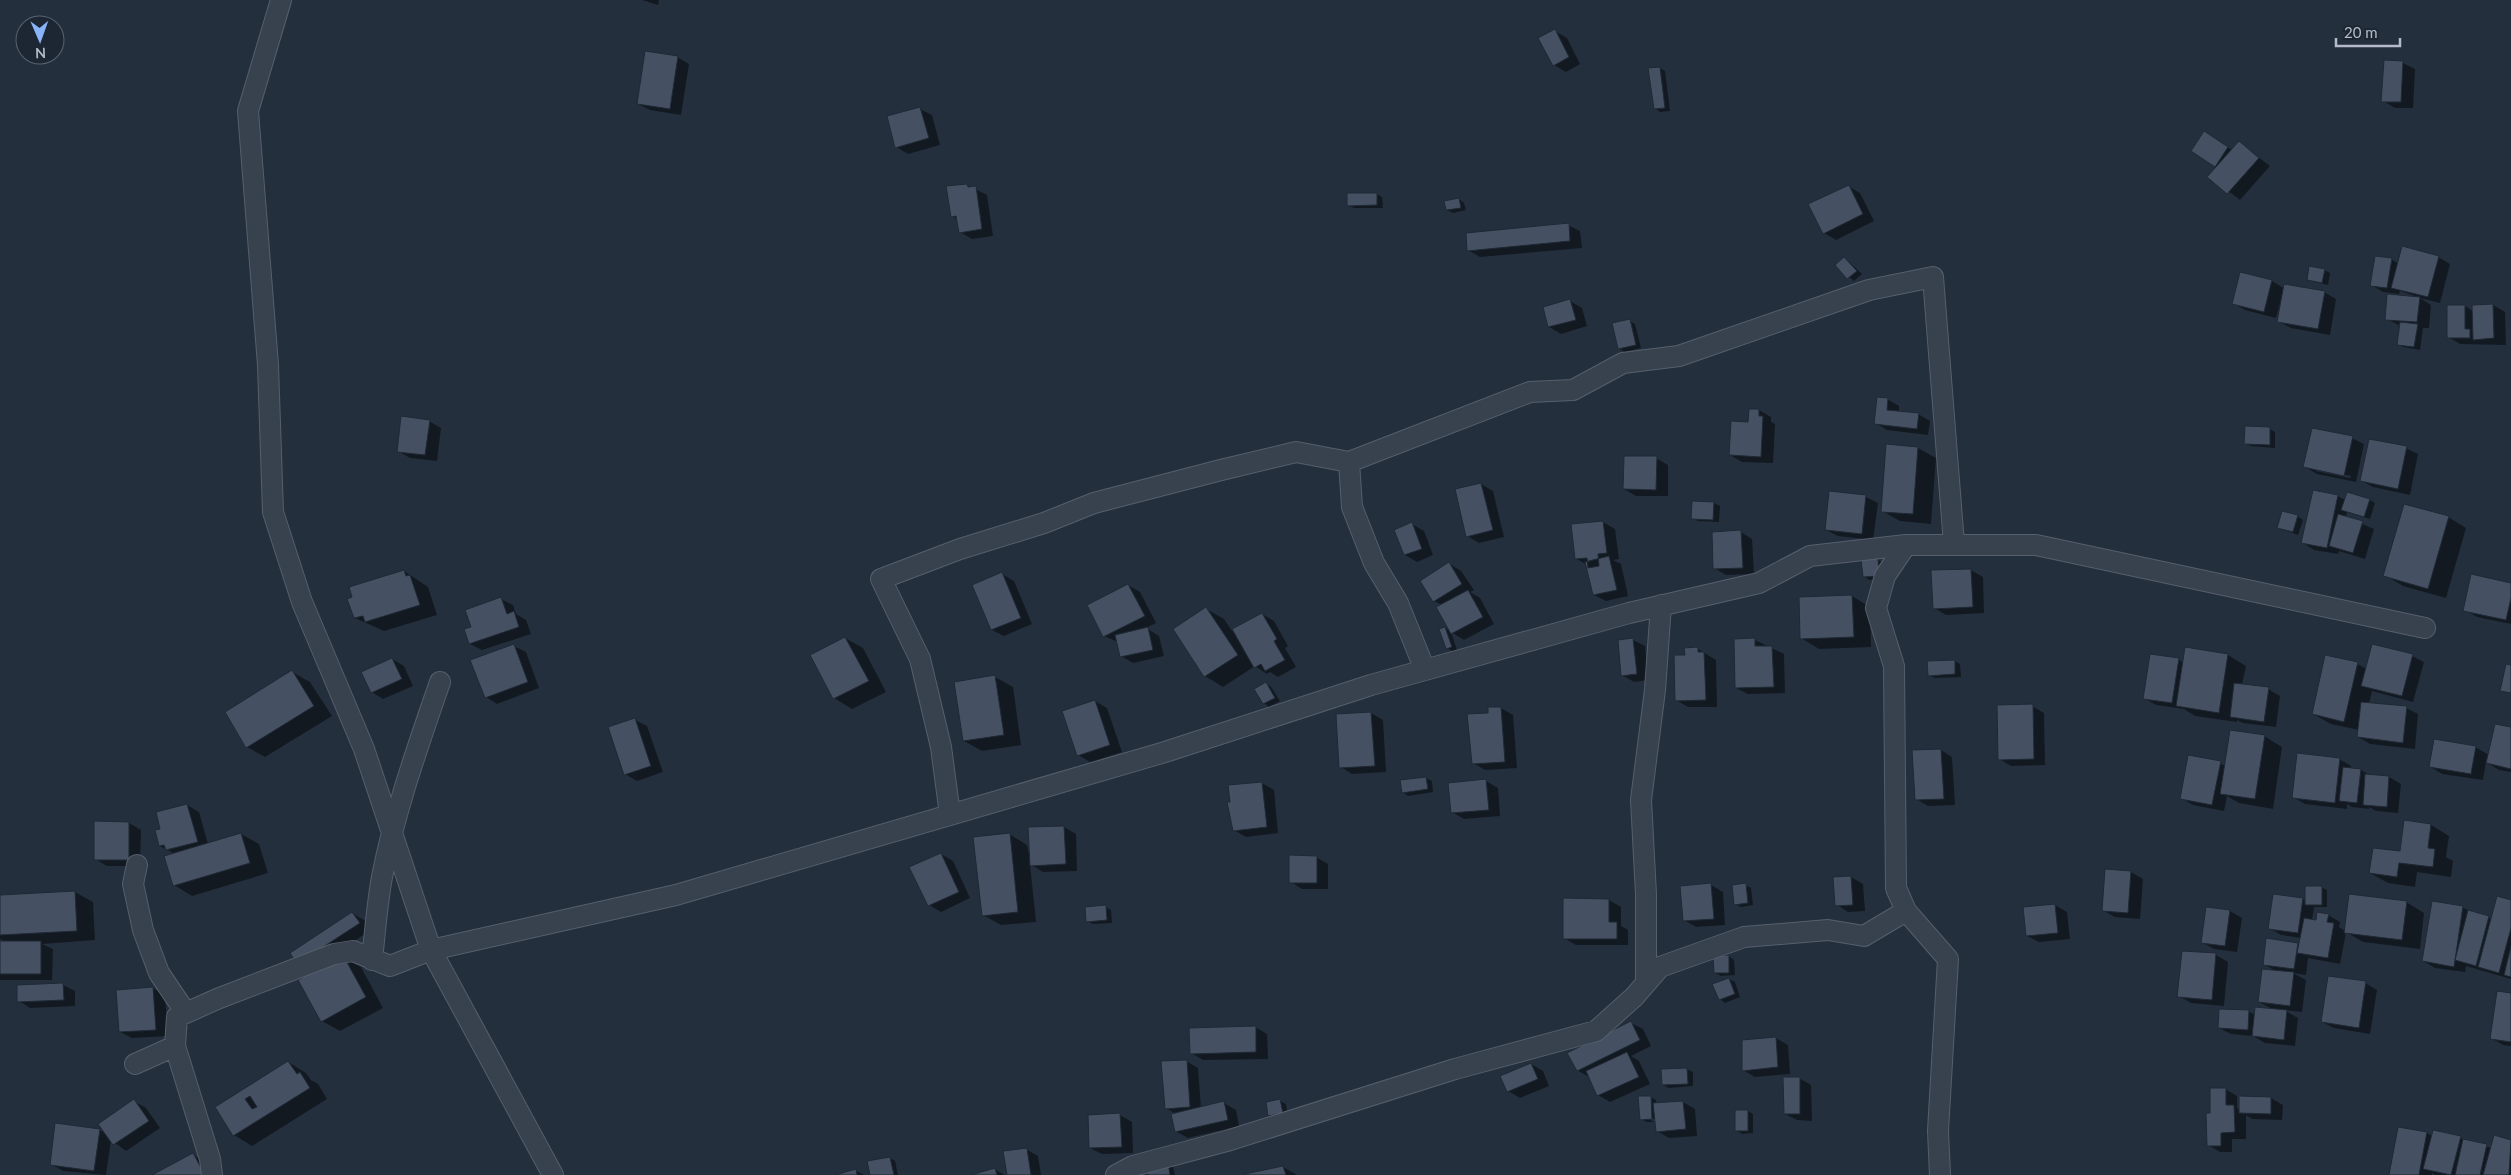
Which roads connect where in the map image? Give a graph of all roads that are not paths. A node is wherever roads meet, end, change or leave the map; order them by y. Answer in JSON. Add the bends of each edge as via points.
{"nodes":[{"id":1,"x":281,"y":0,"type":"edge"},
{"id":2,"x":1349,"y":462,"type":"junction"},
{"id":3,"x":1954,"y":544,"type":"junction"},
{"id":4,"x":1906,"y":545,"type":"junction"},
{"id":5,"x":1661,"y":605,"type":"junction"},
{"id":6,"x":2425,"y":628,"type":"dead end"},
{"id":7,"x":1425,"y":670,"type":"junction"},
{"id":8,"x":440,"y":682,"type":"dead end"},
{"id":9,"x":950,"y":815,"type":"junction"},
{"id":10,"x":392,"y":835,"type":"junction"},
{"id":11,"x":138,"y":865,"type":"dead end"},
{"id":12,"x":1906,"y":910,"type":"junction"},
{"id":13,"x":431,"y":950,"type":"junction"},
{"id":14,"x":372,"y":960,"type":"junction"},
{"id":15,"x":1646,"y":983,"type":"junction"},
{"id":16,"x":186,"y":1013,"type":"junction"},
{"id":17,"x":175,"y":1046,"type":"junction"},
{"id":18,"x":135,"y":1064,"type":"dead end"},
{"id":19,"x":212,"y":1175,"type":"edge"},
{"id":20,"x":553,"y":1175,"type":"edge"},
{"id":21,"x":1116,"y":1175,"type":"edge"},
{"id":22,"x":1940,"y":1175,"type":"edge"}],
"edges":[{"from":1,"to":10,"type":"street","via":[[248,111],[268,365],[273,512],[302,602],[364,749]]},
{"from":2,"to":3,"type":"street","via":[[1530,392],[1573,390],[1623,363],[1679,356],[1869,290],[1933,277]]},
{"from":2,"to":7,"type":"street","via":[[1352,507],[1374,563],[1398,603]]},
{"from":2,"to":9,"type":"street","via":[[1296,452],[1230,468],[1094,503],[881,579],[920,659],[941,747]]},
{"from":3,"to":4,"type":"street"},
{"from":3,"to":6,"type":"street","via":[[2036,545]]},
{"from":4,"to":5,"type":"street","via":[[1810,556],[1759,583]]},
{"from":4,"to":12,"type":"street","via":[[1885,576],[1876,608],[1894,666],[1896,888]]},
{"from":5,"to":7,"type":"street"},
{"from":5,"to":15,"type":"street","via":[[1655,690],[1641,800]]},
{"from":7,"to":9,"type":"street","via":[[1165,752]]},
{"from":8,"to":10,"type":"street"},
{"from":9,"to":13,"type":"street","via":[[676,896]]},
{"from":10,"to":13,"type":"street"},
{"from":10,"to":14,"type":"street","via":[[382,877]]},
{"from":11,"to":16,"type":"street","via":[[133,884],[142,930],[159,972]]},
{"from":12,"to":15,"type":"street","via":[[1864,936],[1828,930],[1744,937],[1660,967]]},
{"from":12,"to":22,"type":"street","via":[[1948,959],[1938,1131]]},
{"from":13,"to":14,"type":"street","via":[[390,966]]},
{"from":13,"to":20,"type":"street"},
{"from":14,"to":16,"type":"street","via":[[353,952],[334,954]]},
{"from":15,"to":21,"type":"street","via":[[1596,1031],[1455,1069],[1230,1140],[1133,1166]]},
{"from":16,"to":17,"type":"street","via":[[177,1017]]},
{"from":17,"to":18,"type":"street"},
{"from":17,"to":19,"type":"street"}]}
